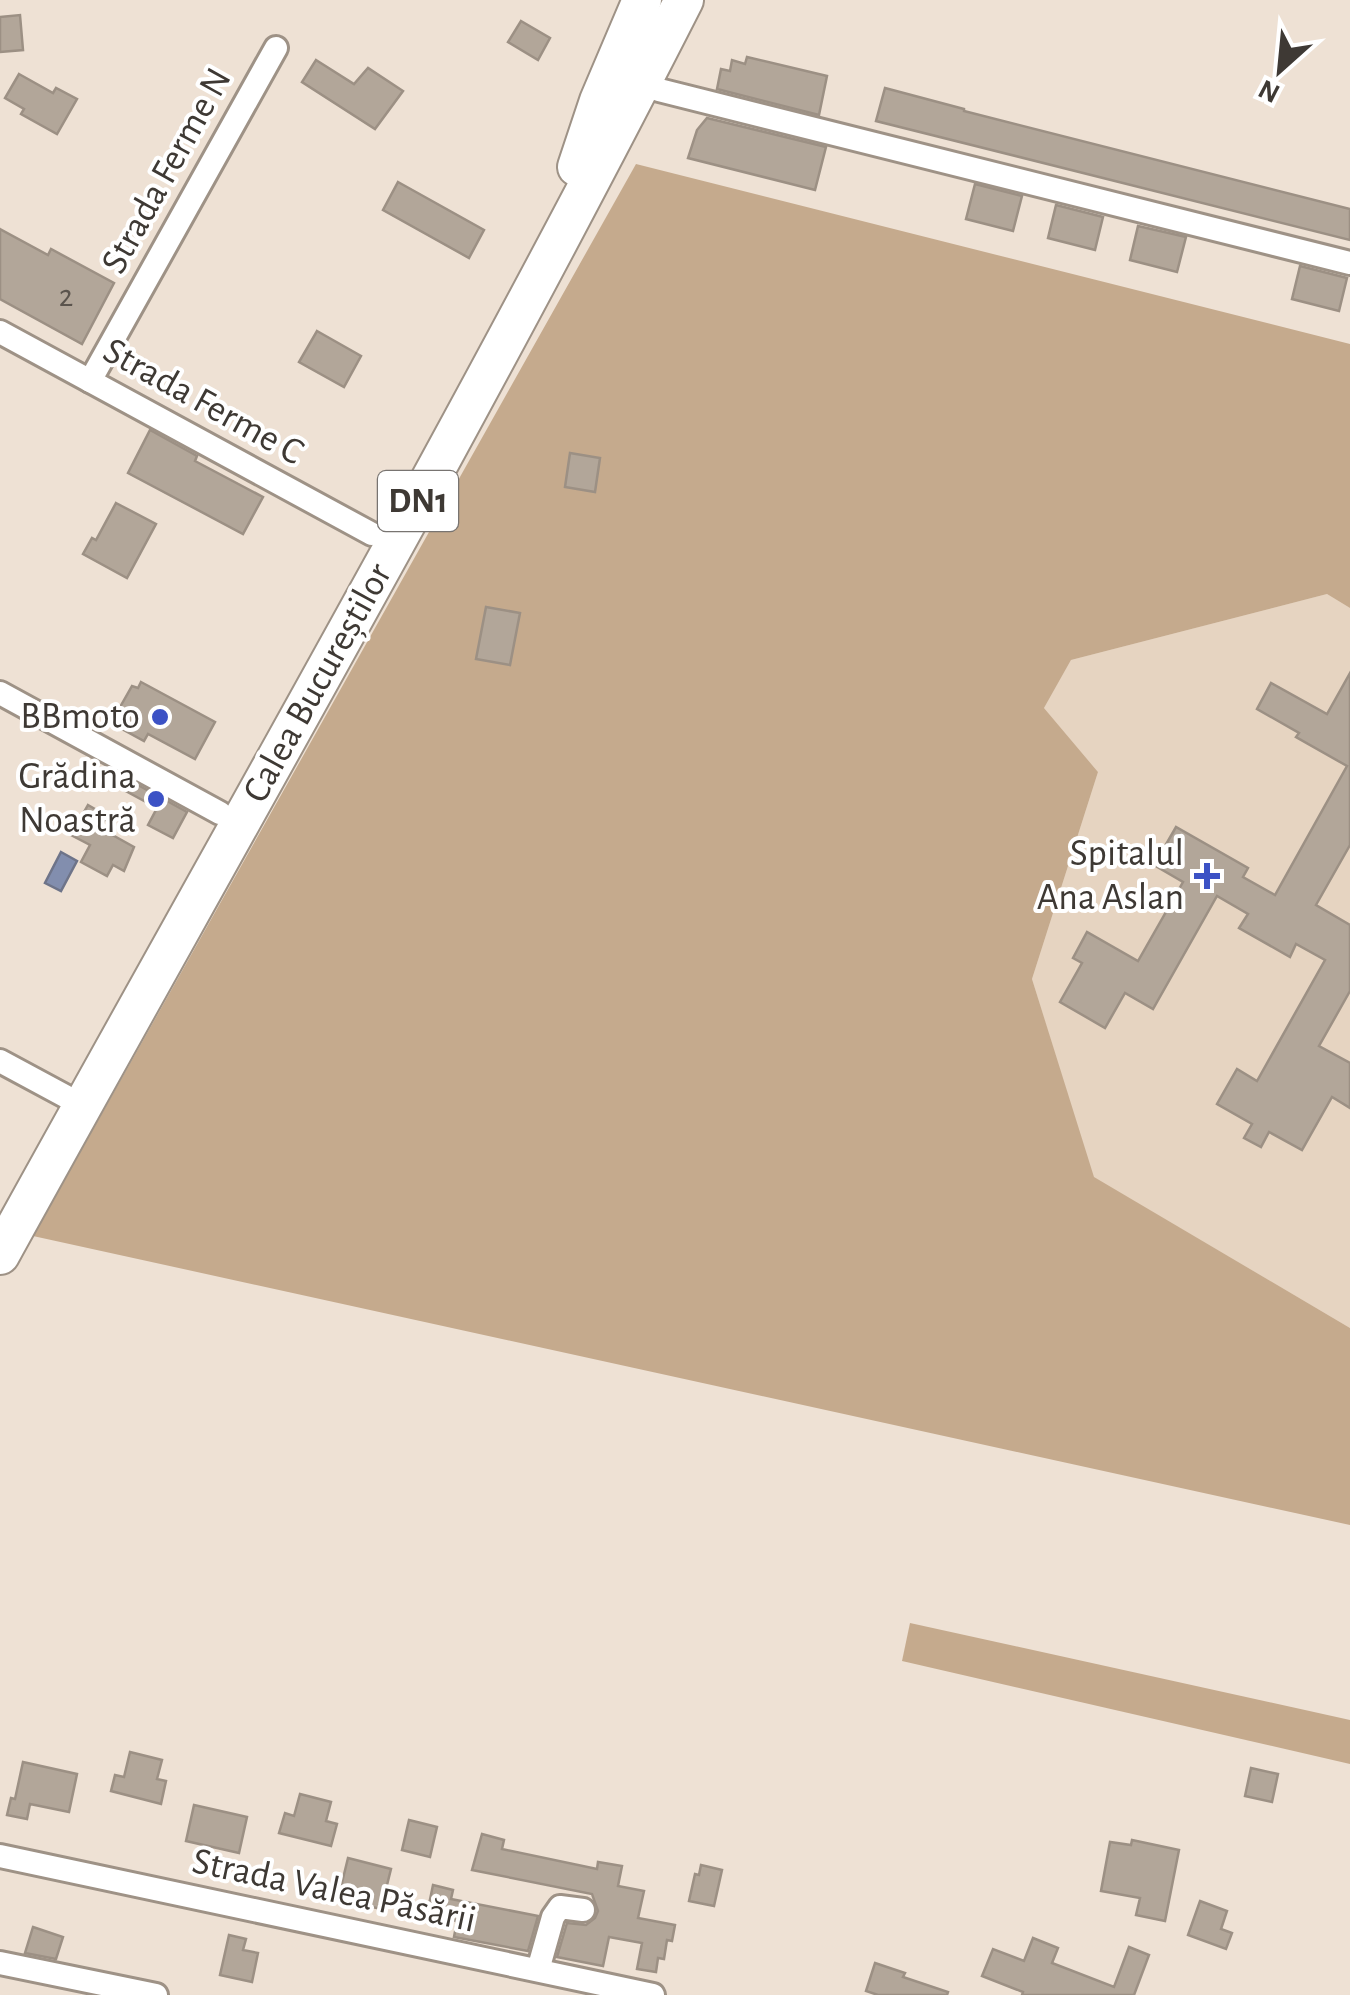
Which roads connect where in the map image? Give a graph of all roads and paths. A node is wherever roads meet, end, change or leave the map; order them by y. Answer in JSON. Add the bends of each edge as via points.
{"nodes":[{"id":1,"x":642,"y":0,"type":"edge"},
{"id":2,"x":661,"y":0,"type":"edge"},
{"id":3,"x":684,"y":0,"type":"edge"},
{"id":4,"x":713,"y":0,"type":"edge"},
{"id":5,"x":276,"y":48,"type":"dead end"},
{"id":6,"x":658,"y":90,"type":"junction"},
{"id":7,"x":586,"y":172,"type":"junction"},
{"id":8,"x":1350,"y":263,"type":"edge"},
{"id":9,"x":0,"y":332,"type":"edge"},
{"id":10,"x":90,"y":380,"type":"junction"},
{"id":11,"x":372,"y":534,"type":"junction"},
{"id":12,"x":0,"y":692,"type":"edge"},
{"id":13,"x":220,"y":813,"type":"junction"},
{"id":14,"x":0,"y":1061,"type":"edge"},
{"id":15,"x":65,"y":1096,"type":"junction"},
{"id":16,"x":0,"y":1214,"type":"edge"},
{"id":17,"x":0,"y":1256,"type":"edge"},
{"id":18,"x":0,"y":1856,"type":"edge"},
{"id":19,"x":584,"y":1910,"type":"dead end"},
{"id":20,"x":0,"y":1963,"type":"edge"},
{"id":21,"x":538,"y":1970,"type":"junction"},
{"id":22,"x":156,"y":1995,"type":"edge"},
{"id":23,"x":654,"y":1995,"type":"edge"}],
"edges":[{"from":1,"to":7,"type":"highway","number":"DN1","via":[[600,101]]},
{"from":2,"to":7,"type":"highway","name":"Calea Bucureștilor","number":"DN1"},
{"from":3,"to":7,"type":"highway","name":"Calea Bucureștilor","number":"DN1"},
{"from":4,"to":6,"type":"highway","number":"DN1"},
{"from":5,"to":10,"type":"street","name":"Strada Ferme N"},
{"from":6,"to":7,"type":"highway","number":"DN1"},
{"from":6,"to":8,"type":"street"},
{"from":7,"to":11,"type":"highway","name":"Calea Bucureștilor","number":"DN1"},
{"from":7,"to":17,"type":"highway","name":"Calea Bucureștilor","number":"DN1","via":[[407,522]]},
{"from":9,"to":10,"type":"street","name":"Strada Ferme C"},
{"from":10,"to":11,"type":"street","name":"Strada Ferme C"},
{"from":11,"to":13,"type":"highway","name":"Calea Bucureștilor","number":"DN1"},
{"from":12,"to":13,"type":"street"},
{"from":13,"to":15,"type":"highway","name":"Calea Bucureștilor","number":"DN1"},
{"from":14,"to":15,"type":"street"},
{"from":15,"to":16,"type":"highway","name":"Calea Bucureștilor","number":"DN1"},
{"from":18,"to":21,"type":"street","name":"Strada Valea Păsării"},
{"from":19,"to":21,"type":"street","via":[[560,1907]]},
{"from":20,"to":22,"type":"street"},
{"from":21,"to":23,"type":"street","name":"Strada Valea Păsării"}]}
